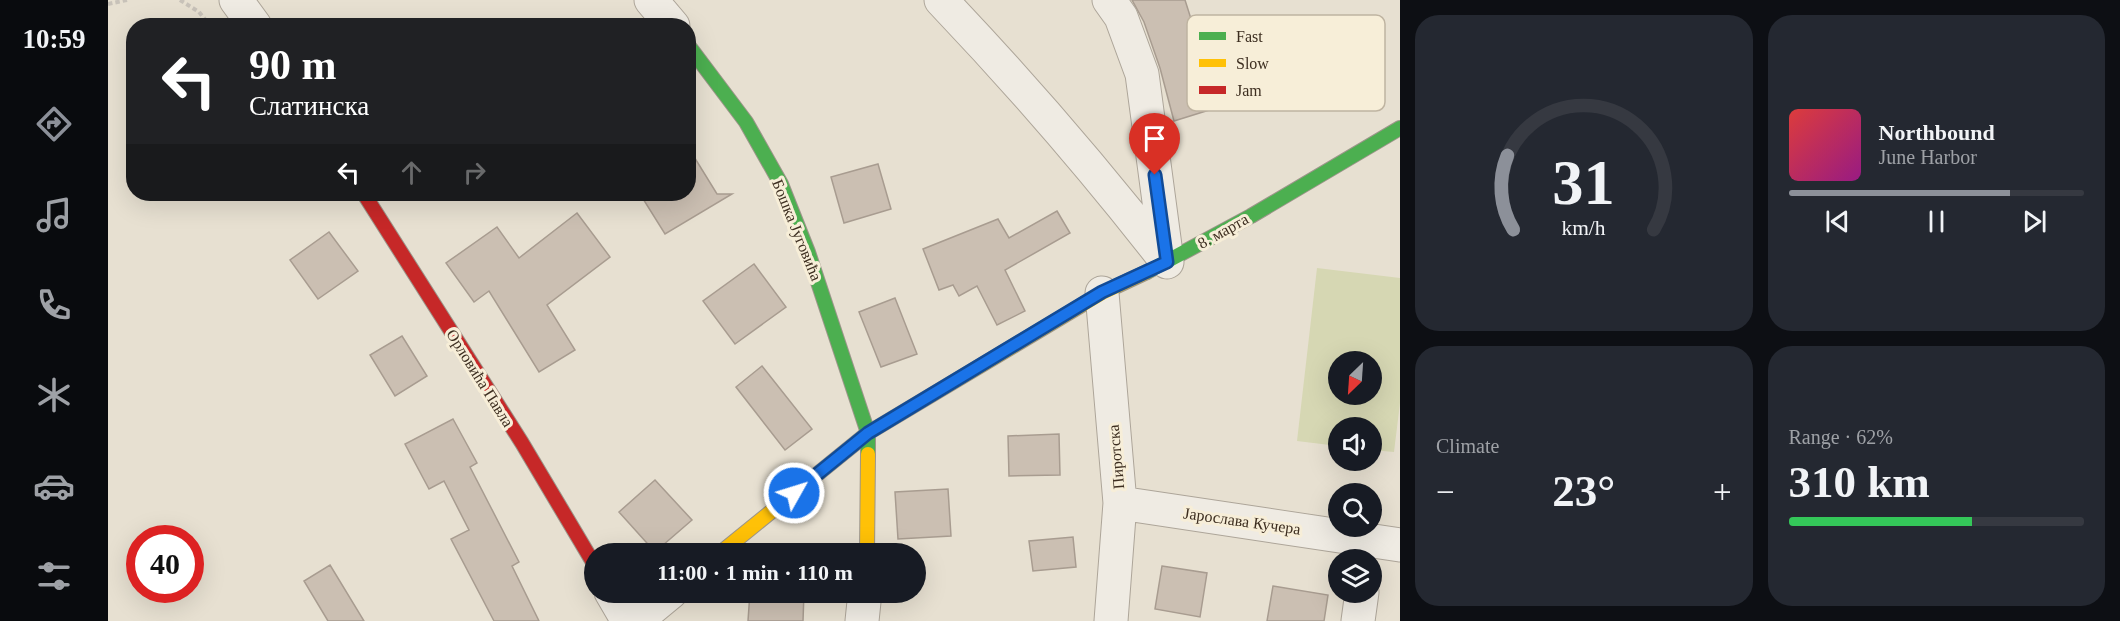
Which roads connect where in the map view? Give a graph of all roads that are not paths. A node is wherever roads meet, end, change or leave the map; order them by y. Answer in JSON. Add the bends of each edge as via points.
{"nodes":[{"id":1,"x":236,"y":0,"type":"edge"},
{"id":2,"x":651,"y":0,"type":"edge"},
{"id":3,"x":941,"y":0,"type":"edge"},
{"id":4,"x":1109,"y":0,"type":"edge"},
{"id":5,"x":249,"y":18,"type":"edge"},
{"id":6,"x":666,"y":18,"type":"edge"},
{"id":7,"x":696,"y":56,"type":"edge"},
{"id":8,"x":1400,"y":128,"type":"edge"},
{"id":9,"x":368,"y":201,"type":"edge"},
{"id":10,"x":1167,"y":262,"type":"junction"},
{"id":11,"x":1102,"y":292,"type":"junction"},
{"id":12,"x":868,"y":433,"type":"junction"},
{"id":13,"x":1120,"y":503,"type":"junction"},
{"id":14,"x":733,"y":543,"type":"edge"},
{"id":15,"x":867,"y":543,"type":"edge"},
{"id":16,"x":584,"y":547,"type":"edge"},
{"id":17,"x":1379,"y":548,"type":"edge"},
{"id":18,"x":617,"y":603,"type":"edge"},
{"id":19,"x":658,"y":603,"type":"edge"},
{"id":20,"x":864,"y":603,"type":"edge"},
{"id":21,"x":1360,"y":603,"type":"edge"},
{"id":22,"x":628,"y":621,"type":"edge"},
{"id":23,"x":636,"y":621,"type":"edge"},
{"id":24,"x":862,"y":621,"type":"edge"},
{"id":25,"x":1111,"y":621,"type":"edge"},
{"id":26,"x":1358,"y":621,"type":"edge"}],
"edges":[{"from":1,"to":5,"type":"street"},
{"from":2,"to":6,"type":"street"},
{"from":3,"to":10,"type":"street","via":[[1106,184]]},
{"from":4,"to":10,"type":"street","via":[[1121,16],[1142,74]]},
{"from":7,"to":12,"type":"street","name":"Бошка Југовића","via":[[746,122],[781,184],[808,252]]},
{"from":8,"to":10,"type":"street","name":"8. марта"},
{"from":9,"to":16,"type":"street","name":"Орловића Павла"},
{"from":10,"to":11,"type":"street","name":"8. марта"},
{"from":11,"to":12,"type":"street","name":"8. марта"},
{"from":11,"to":13,"type":"street","name":"Пиротска"},
{"from":12,"to":14,"type":"street","name":"8. марта"},
{"from":12,"to":15,"type":"street","name":"Бошка Југовића"},
{"from":13,"to":17,"type":"street","name":"Јарослава Кучера"},
{"from":13,"to":25,"type":"street","name":"Пиротска"},
{"from":18,"to":22,"type":"street"},
{"from":19,"to":23,"type":"street"},
{"from":20,"to":24,"type":"street"},
{"from":21,"to":26,"type":"street"}]}
